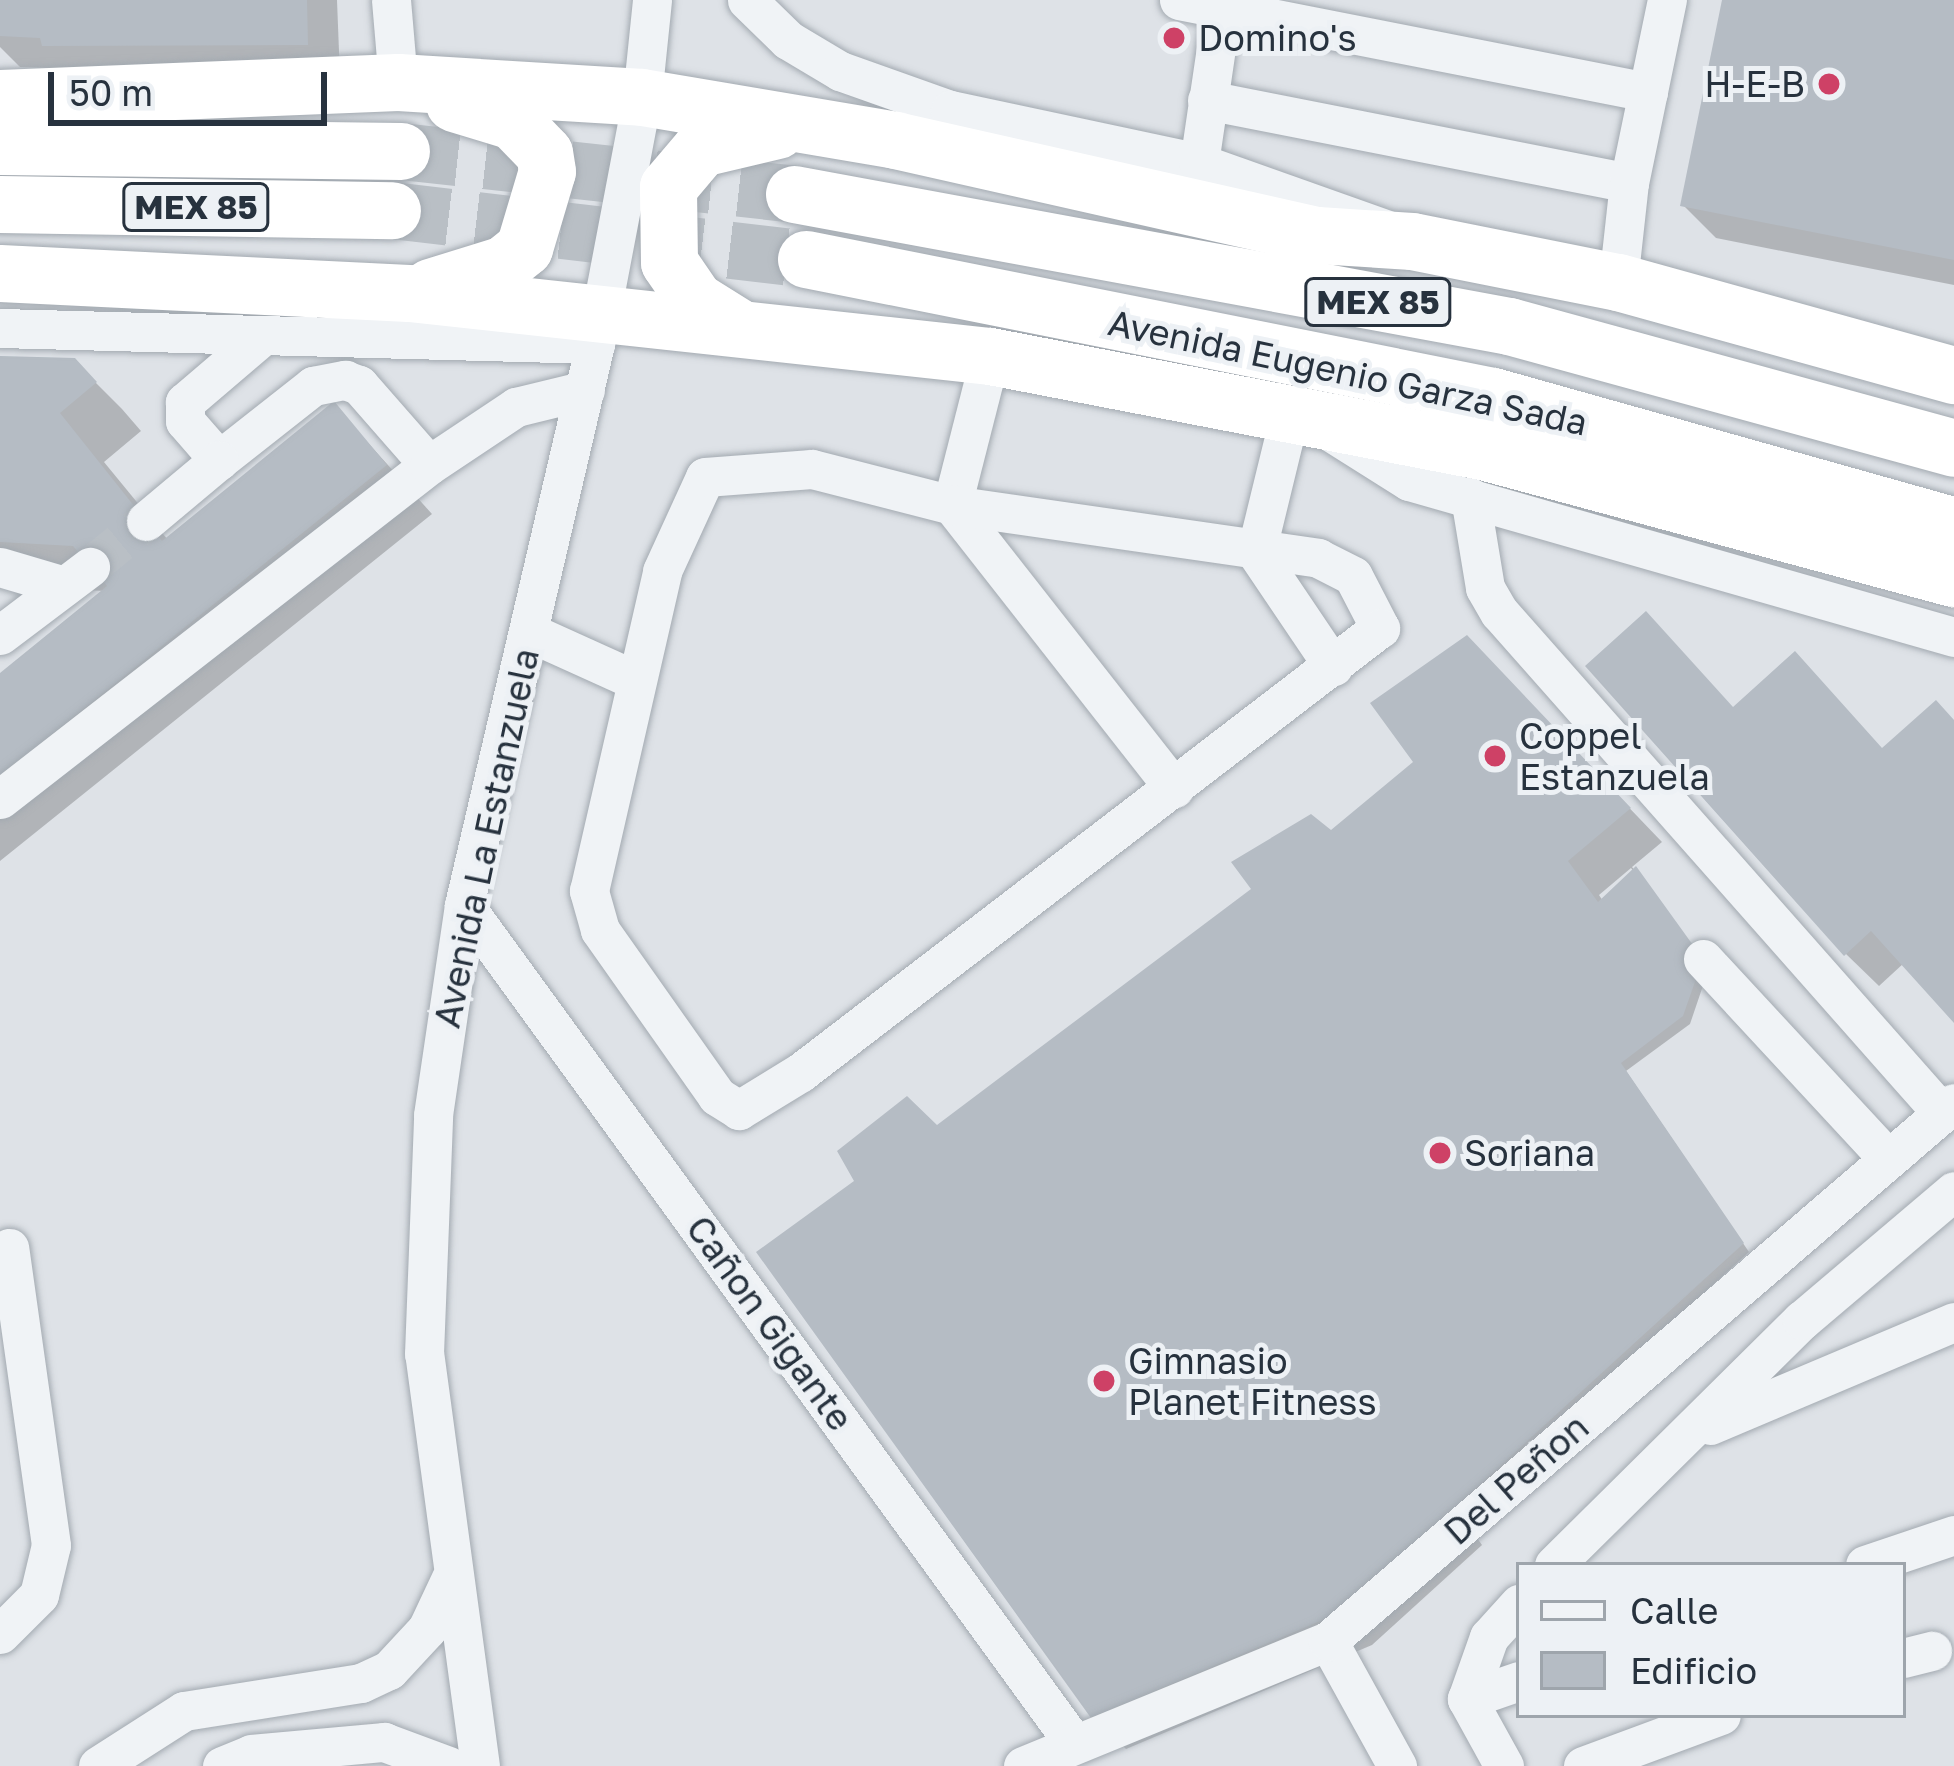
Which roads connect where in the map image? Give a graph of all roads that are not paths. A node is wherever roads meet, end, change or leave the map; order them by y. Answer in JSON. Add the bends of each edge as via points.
{"nodes":[{"id":1,"x":391,"y":0,"type":"edge"},
{"id":2,"x":652,"y":0,"type":"edge"},
{"id":3,"x":747,"y":0,"type":"edge"},
{"id":4,"x":1179,"y":0,"type":"edge"},
{"id":5,"x":1667,"y":0,"type":"edge"},
{"id":6,"x":1223,"y":4,"type":"edge"},
{"id":7,"x":398,"y":82,"type":"junction"},
{"id":8,"x":1648,"y":92,"type":"junction"},
{"id":9,"x":642,"y":97,"type":"junction"},
{"id":10,"x":0,"y":98,"type":"edge"},
{"id":11,"x":1207,"y":100,"type":"junction"},
{"id":12,"x":805,"y":123,"type":"junction"},
{"id":13,"x":0,"y":146,"type":"edge"},
{"id":14,"x":401,"y":152,"type":"tunnel mouth"},
{"id":15,"x":1199,"y":163,"type":"junction"},
{"id":16,"x":1628,"y":183,"type":"junction"},
{"id":17,"x":794,"y":194,"type":"tunnel mouth"},
{"id":18,"x":0,"y":204,"type":"edge"},
{"id":19,"x":392,"y":210,"type":"tunnel mouth"},
{"id":20,"x":1412,"y":241,"type":"junction"},
{"id":21,"x":806,"y":259,"type":"tunnel mouth"},
{"id":22,"x":0,"y":273,"type":"edge"},
{"id":23,"x":1618,"y":282,"type":"junction"},
{"id":24,"x":409,"y":292,"type":"junction"},
{"id":25,"x":738,"y":327,"type":"junction"},
{"id":26,"x":0,"y":328,"type":"edge"},
{"id":27,"x":598,"y":328,"type":"junction"},
{"id":28,"x":260,"y":338,"type":"junction"},
{"id":29,"x":990,"y":356,"type":"junction"},
{"id":30,"x":1954,"y":375,"type":"edge"},
{"id":31,"x":584,"y":390,"type":"junction"},
{"id":32,"x":1300,"y":415,"type":"junction"},
{"id":33,"x":1954,"y":448,"type":"edge"},
{"id":34,"x":219,"y":460,"type":"junction"},
{"id":35,"x":429,"y":465,"type":"junction"},
{"id":36,"x":1470,"y":497,"type":"junction"},
{"id":37,"x":952,"y":505,"type":"junction"},
{"id":38,"x":146,"y":521,"type":"tunnel mouth"},
{"id":39,"x":1954,"y":526,"type":"edge"},
{"id":40,"x":1256,"y":553,"type":"junction"},
{"id":41,"x":0,"y":567,"type":"edge"},
{"id":42,"x":1954,"y":578,"type":"edge"},
{"id":43,"x":531,"y":633,"type":"junction"},
{"id":44,"x":0,"y":635,"type":"edge"},
{"id":45,"x":1954,"y":638,"type":"edge"},
{"id":46,"x":1334,"y":666,"type":"junction"},
{"id":47,"x":635,"y":680,"type":"junction"},
{"id":48,"x":1174,"y":788,"type":"junction"},
{"id":49,"x":0,"y":799,"type":"edge"},
{"id":50,"x":464,"y":905,"type":"junction"},
{"id":51,"x":1703,"y":959,"type":"dead end"},
{"id":52,"x":1948,"y":1108,"type":"edge"},
{"id":53,"x":1888,"y":1160,"type":"junction"},
{"id":54,"x":1946,"y":1214,"type":"edge"},
{"id":55,"x":10,"y":1248,"type":"dead end"},
{"id":56,"x":1802,"y":1320,"type":"junction"},
{"id":57,"x":7,"y":1322,"type":"edge"},
{"id":58,"x":1954,"y":1322,"type":"edge"},
{"id":59,"x":1846,"y":1364,"type":"junction"},
{"id":60,"x":1689,"y":1434,"type":"junction"},
{"id":61,"x":1954,"y":1535,"type":"edge"},
{"id":62,"x":1557,"y":1562,"type":"edge"},
{"id":63,"x":1874,"y":1562,"type":"edge"},
{"id":64,"x":452,"y":1578,"type":"junction"},
{"id":65,"x":1516,"y":1607,"type":"edge"},
{"id":66,"x":0,"y":1634,"type":"edge"},
{"id":67,"x":1328,"y":1641,"type":"junction"},
{"id":68,"x":1516,"y":1682,"type":"edge"},
{"id":69,"x":1467,"y":1699,"type":"junction"},
{"id":70,"x":242,"y":1700,"type":"junction"},
{"id":71,"x":1712,"y":1718,"type":"edge"},
{"id":72,"x":1073,"y":1742,"type":"junction"},
{"id":73,"x":243,"y":1762,"type":"edge"},
{"id":74,"x":98,"y":1766,"type":"edge"},
{"id":75,"x":448,"y":1766,"type":"edge"},
{"id":76,"x":480,"y":1766,"type":"edge"},
{"id":77,"x":1023,"y":1766,"type":"edge"},
{"id":78,"x":1397,"y":1766,"type":"edge"},
{"id":79,"x":1504,"y":1766,"type":"edge"},
{"id":80,"x":1582,"y":1766,"type":"edge"}],
"edges":[{"from":1,"to":7,"type":"street"},
{"from":2,"to":9,"type":"street","name":"Avenida La Estanzuela"},
{"from":3,"to":15,"type":"street","via":[[788,40],[840,71],[906,95]]},
{"from":4,"to":6,"type":"street"},
{"from":5,"to":8,"type":"street"},
{"from":6,"to":8,"type":"street"},
{"from":6,"to":11,"type":"street"},
{"from":7,"to":9,"type":"highway"},
{"from":7,"to":10,"type":"highway"},
{"from":7,"to":24,"type":"highway","via":[[513,121],[544,153],[547,171],[524,248],[476,275]]},
{"from":8,"to":16,"type":"street"},
{"from":9,"to":12,"type":"highway"},
{"from":9,"to":27,"type":"street","name":"Avenida La Estanzuela"},
{"from":11,"to":15,"type":"street"},
{"from":11,"to":16,"type":"street"},
{"from":12,"to":20,"type":"highway","via":[[1317,235]]},
{"from":12,"to":25,"type":"highway","via":[[701,148],[668,187],[669,262],[694,300]]},
{"from":13,"to":14,"type":"highway","number":"MEX 85"},
{"from":15,"to":20,"type":"street"},
{"from":16,"to":23,"type":"street"},
{"from":17,"to":33,"type":"highway","name":"Avenida Eugenio Garza Sada","number":"MEX 85","via":[[1509,326]]},
{"from":18,"to":19,"type":"highway","number":"MEX 85"},
{"from":20,"to":23,"type":"highway"},
{"from":21,"to":39,"type":"highway","name":"Avenida Eugenio Garza Sada","number":"MEX 85","via":[[1493,396]]},
{"from":22,"to":24,"type":"highway"},
{"from":23,"to":30,"type":"highway"},
{"from":24,"to":27,"type":"highway"},
{"from":25,"to":27,"type":"highway"},
{"from":25,"to":29,"type":"highway"},
{"from":26,"to":28,"type":"street"},
{"from":27,"to":28,"type":"street"},
{"from":27,"to":31,"type":"street","name":"Avenida La Estanzuela"},
{"from":28,"to":34,"type":"street","via":[[190,389],[185,402],[185,421]]},
{"from":29,"to":32,"type":"highway"},
{"from":29,"to":37,"type":"street"},
{"from":31,"to":35,"type":"street","via":[[516,407]]},
{"from":31,"to":43,"type":"street","name":"Avenida La Estanzuela"},
{"from":32,"to":36,"type":"street","via":[[1377,467]]},
{"from":32,"to":40,"type":"street"},
{"from":32,"to":42,"type":"highway","via":[[1482,452]]},
{"from":34,"to":35,"type":"street","via":[[314,386],[345,380],[359,385]]},
{"from":34,"to":38,"type":"street"},
{"from":35,"to":49,"type":"street"},
{"from":36,"to":45,"type":"street"},
{"from":36,"to":52,"type":"street","via":[[1485,588],[1499,612]]},
{"from":37,"to":40,"type":"street","via":[[1095,520]]},
{"from":37,"to":47,"type":"street","via":[[812,469],[705,477],[662,571]]},
{"from":37,"to":48,"type":"street"},
{"from":40,"to":46,"type":"street"},
{"from":40,"to":46,"type":"street","via":[[1339,565],[1376,609],[1375,635]]},
{"from":41,"to":44,"type":"street","via":[[77,576]]},
{"from":43,"to":47,"type":"street"},
{"from":43,"to":50,"type":"street","name":"Avenida La Estanzuela"},
{"from":46,"to":48,"type":"street"},
{"from":47,"to":48,"type":"street","via":[[589,891],[592,912],[717,1096],[739,1110],[801,1072]]},
{"from":50,"to":64,"type":"street","name":"Avenida La Estanzuela","via":[[433,1114],[424,1354]]},
{"from":50,"to":72,"type":"street","name":"Cañon Gigante"},
{"from":51,"to":53,"type":"street"},
{"from":52,"to":53,"type":"street","name":"Del Peñon"},
{"from":53,"to":67,"type":"street","name":"Del Peñon"},
{"from":54,"to":56,"type":"street"},
{"from":55,"to":57,"type":"street"},
{"from":56,"to":59,"type":"street"},
{"from":56,"to":60,"type":"street"},
{"from":57,"to":66,"type":"street","via":[[28,1354],[51,1545],[39,1595]]},
{"from":58,"to":59,"type":"street"},
{"from":59,"to":60,"type":"street"},
{"from":60,"to":62,"type":"street"},
{"from":61,"to":63,"type":"street"},
{"from":64,"to":70,"type":"street","via":[[427,1629],[389,1670],[361,1682]]},
{"from":64,"to":76,"type":"street","name":"Avenida La Estanzuela"},
{"from":65,"to":69,"type":"street","via":[[1490,1637]]},
{"from":67,"to":72,"type":"street","name":"Del Peñon"},
{"from":67,"to":78,"type":"street"},
{"from":68,"to":69,"type":"street"},
{"from":69,"to":79,"type":"street"},
{"from":70,"to":73,"type":"street"},
{"from":70,"to":74,"type":"street","via":[[158,1722]]},
{"from":71,"to":80,"type":"street"},
{"from":72,"to":77,"type":"street","name":"Del Peñon"},
{"from":73,"to":75,"type":"street","via":[[384,1742]]}]}
